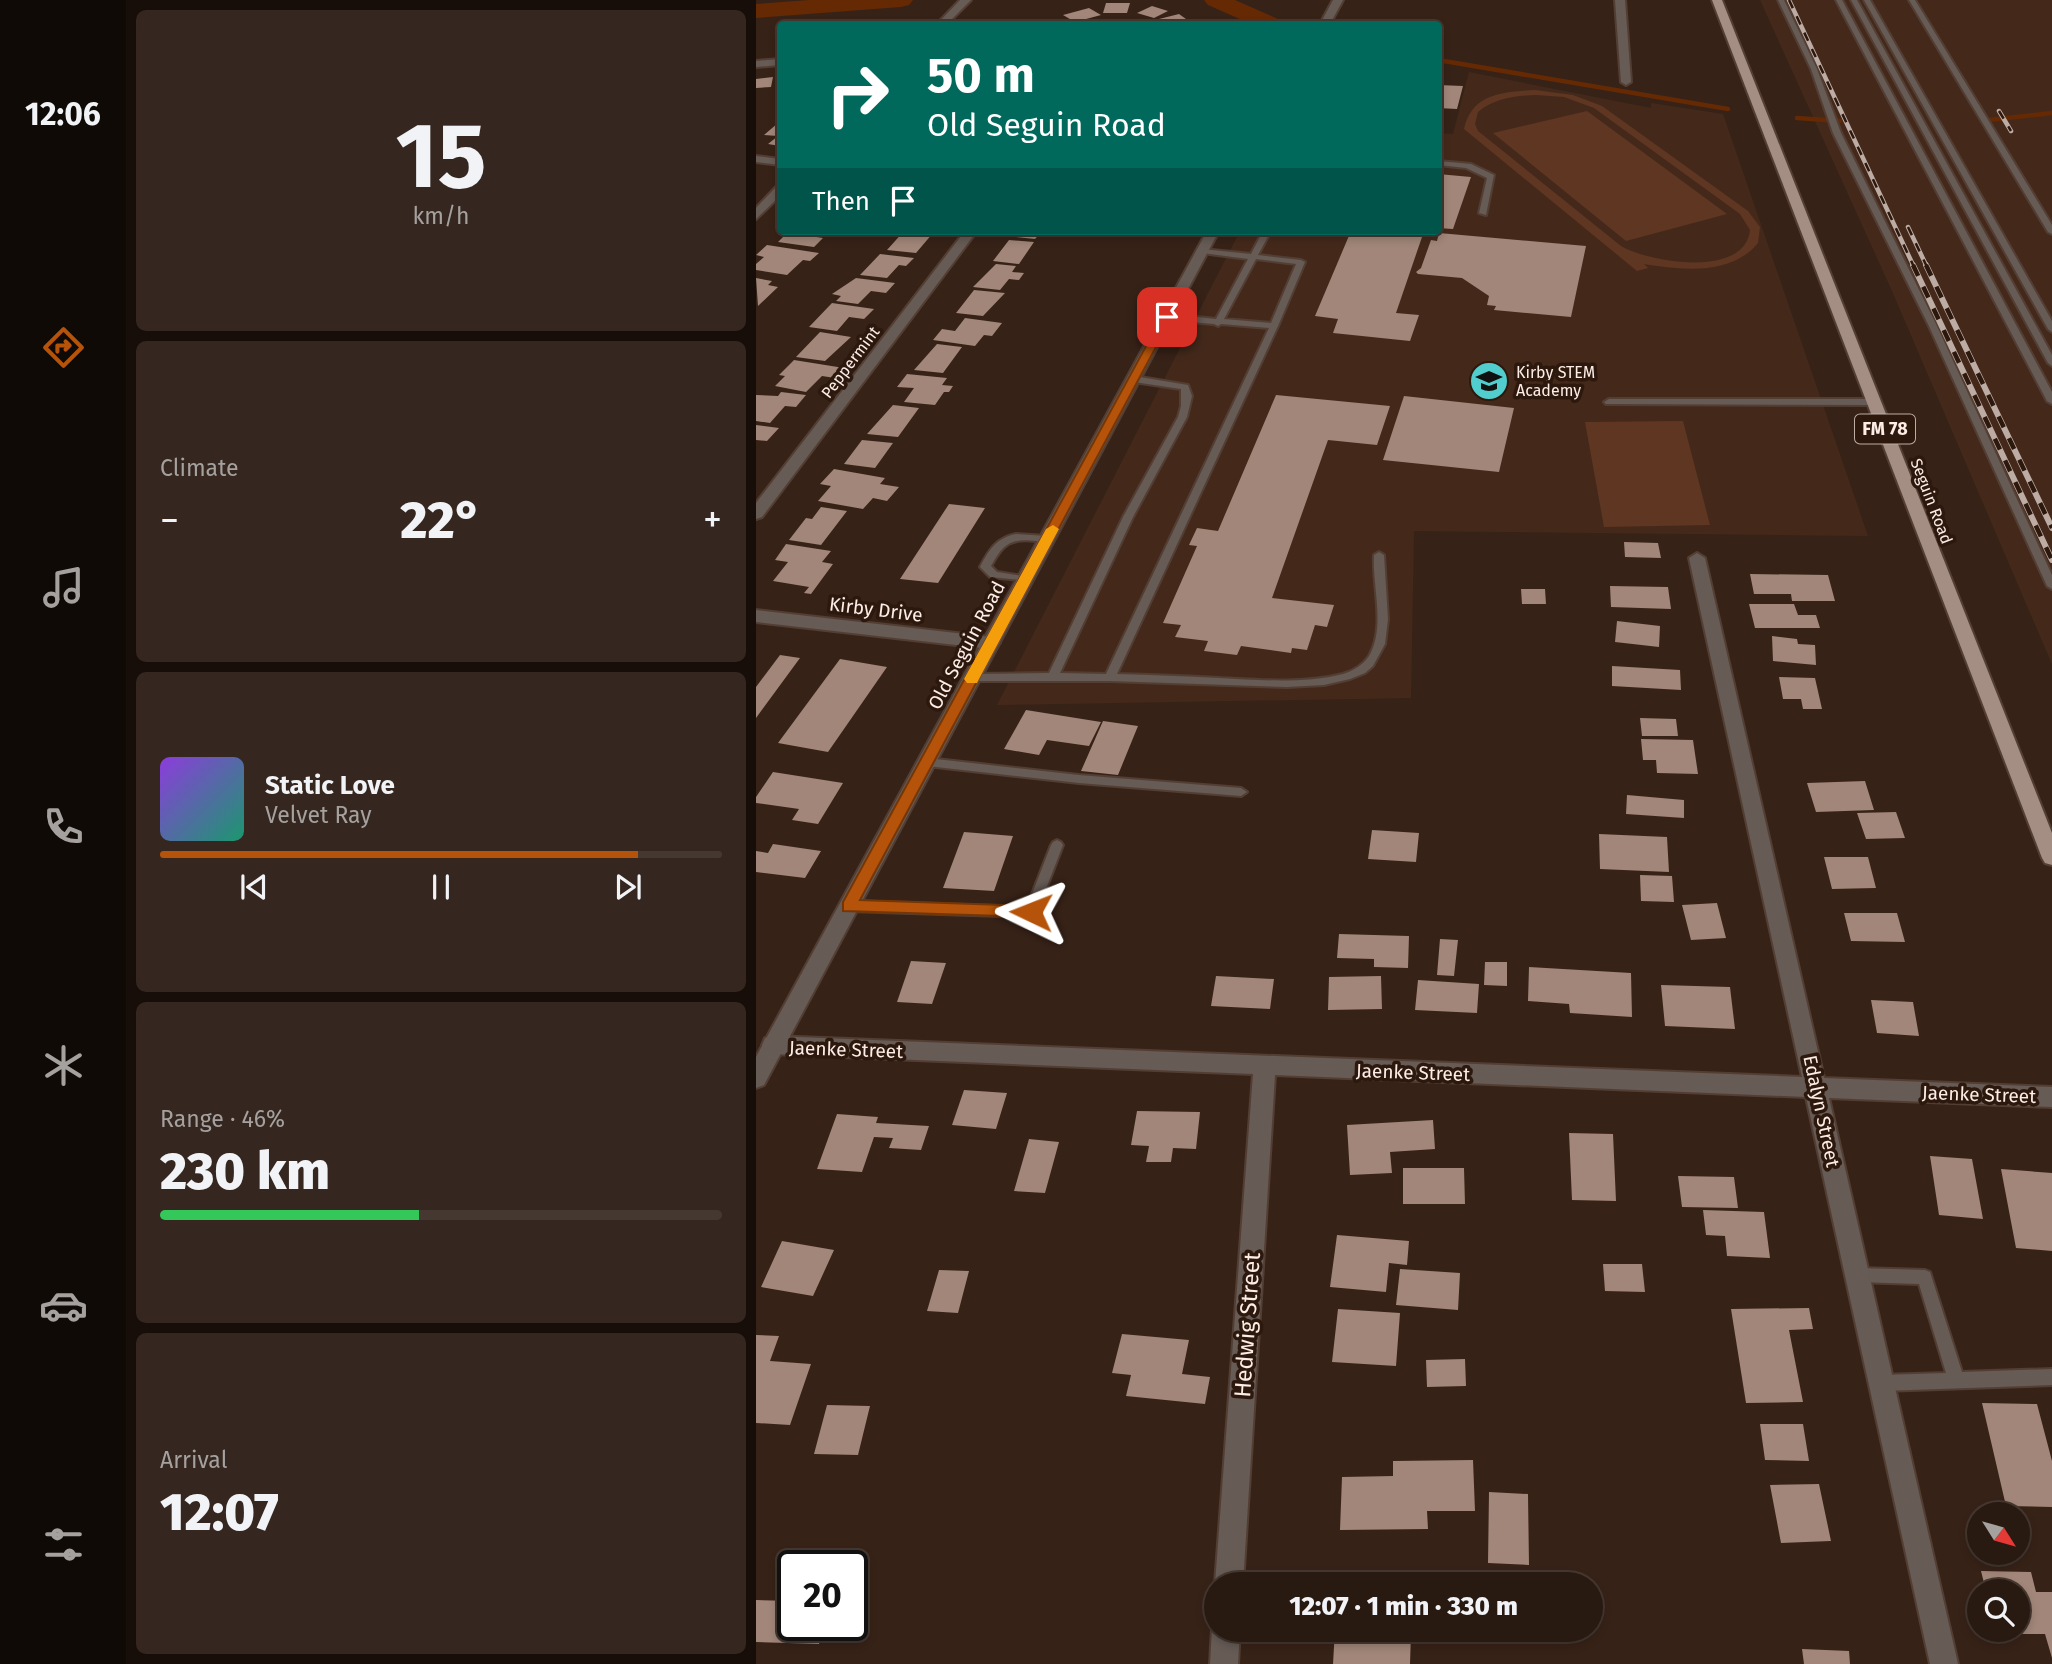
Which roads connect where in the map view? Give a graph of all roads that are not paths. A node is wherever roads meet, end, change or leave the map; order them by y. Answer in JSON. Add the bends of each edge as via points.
{"nodes":[{"id":1,"x":1338,"y":0,"type":"edge"},
{"id":2,"x":1620,"y":0,"type":"edge"},
{"id":3,"x":1717,"y":0,"type":"edge"},
{"id":4,"x":1781,"y":0,"type":"edge"},
{"id":5,"x":1839,"y":0,"type":"edge"},
{"id":6,"x":1854,"y":0,"type":"edge"},
{"id":7,"x":1867,"y":0,"type":"edge"},
{"id":8,"x":1912,"y":0,"type":"edge"},
{"id":9,"x":962,"y":4,"type":"edge"},
{"id":10,"x":945,"y":21,"type":"edge"},
{"id":11,"x":1327,"y":21,"type":"edge"},
{"id":12,"x":777,"y":62,"type":"edge"},
{"id":13,"x":756,"y":64,"type":"edge"},
{"id":14,"x":1626,"y":82,"type":"dead end"},
{"id":15,"x":756,"y":159,"type":"edge"},
{"id":16,"x":777,"y":162,"type":"edge"},
{"id":17,"x":1442,"y":163,"type":"edge"},
{"id":18,"x":777,"y":193,"type":"edge"},
{"id":19,"x":1483,"y":213,"type":"dead end"},
{"id":20,"x":756,"y":215,"type":"edge"},
{"id":21,"x":2052,"y":232,"type":"edge"},
{"id":22,"x":968,"y":235,"type":"edge"},
{"id":23,"x":1211,"y":235,"type":"edge"},
{"id":24,"x":1265,"y":235,"type":"edge"},
{"id":25,"x":1202,"y":251,"type":"junction"},
{"id":26,"x":1253,"y":258,"type":"junction"},
{"id":27,"x":1167,"y":317,"type":"junction"},
{"id":28,"x":1218,"y":323,"type":"junction"},
{"id":29,"x":1274,"y":326,"type":"junction"},
{"id":30,"x":2052,"y":329,"type":"edge"},
{"id":31,"x":2052,"y":363,"type":"edge"},
{"id":32,"x":1133,"y":379,"type":"junction"},
{"id":33,"x":2052,"y":401,"type":"edge"},
{"id":34,"x":1609,"y":402,"type":"dead end"},
{"id":35,"x":1874,"y":402,"type":"junction"},
{"id":36,"x":756,"y":514,"type":"edge"},
{"id":37,"x":1047,"y":539,"type":"junction"},
{"id":38,"x":1379,"y":555,"type":"dead end"},
{"id":39,"x":1697,"y":558,"type":"dead end"},
{"id":40,"x":1026,"y":579,"type":"junction"},
{"id":41,"x":2052,"y":586,"type":"edge"},
{"id":42,"x":756,"y":616,"type":"edge"},
{"id":43,"x":991,"y":643,"type":"junction"},
{"id":44,"x":1055,"y":675,"type":"junction"},
{"id":45,"x":973,"y":677,"type":"junction"},
{"id":46,"x":1110,"y":677,"type":"junction"},
{"id":47,"x":927,"y":762,"type":"junction"},
{"id":48,"x":1241,"y":792,"type":"dead end"},
{"id":49,"x":1057,"y":845,"type":"dead end"},
{"id":50,"x":2052,"y":858,"type":"edge"},
{"id":51,"x":849,"y":906,"type":"junction"},
{"id":52,"x":773,"y":1045,"type":"junction"},
{"id":53,"x":1265,"y":1066,"type":"junction"},
{"id":54,"x":756,"y":1078,"type":"edge"},
{"id":55,"x":1817,"y":1087,"type":"junction"},
{"id":56,"x":2052,"y":1097,"type":"edge"},
{"id":57,"x":1858,"y":1275,"type":"junction"},
{"id":58,"x":2052,"y":1377,"type":"edge"},
{"id":59,"x":1956,"y":1380,"type":"junction"},
{"id":60,"x":1882,"y":1383,"type":"junction"},
{"id":61,"x":1230,"y":1572,"type":"edge"},
{"id":62,"x":1225,"y":1642,"type":"edge"},
{"id":63,"x":1224,"y":1664,"type":"edge"},
{"id":64,"x":1944,"y":1664,"type":"edge"}],
"edges":[{"from":1,"to":11,"type":"street"},
{"from":2,"to":14,"type":"street"},
{"from":3,"to":35,"type":"main road","name":"Seguin Road","number":"FM 78"},
{"from":4,"to":41,"type":"lane","via":[[1814,69],[1837,133],[1932,324]]},
{"from":5,"to":33,"type":"lane"},
{"from":6,"to":31,"type":"lane"},
{"from":7,"to":30,"type":"lane"},
{"from":8,"to":21,"type":"lane"},
{"from":9,"to":10,"type":"street"},
{"from":12,"to":13,"type":"street"},
{"from":15,"to":16,"type":"street"},
{"from":17,"to":19,"type":"lane","via":[[1468,166],[1492,177]]},
{"from":18,"to":20,"type":"street"},
{"from":22,"to":36,"type":"street","name":"Peppermint"},
{"from":23,"to":25,"type":"street","name":"Old Seguin Road"},
{"from":24,"to":26,"type":"lane"},
{"from":25,"to":26,"type":"lane"},
{"from":25,"to":27,"type":"street","name":"Old Seguin Road"},
{"from":26,"to":28,"type":"lane"},
{"from":26,"to":29,"type":"lane","via":[[1301,262]]},
{"from":27,"to":28,"type":"lane"},
{"from":27,"to":32,"type":"street","name":"Old Seguin Road"},
{"from":28,"to":29,"type":"lane"},
{"from":29,"to":46,"type":"lane"},
{"from":32,"to":37,"type":"street","name":"Old Seguin Road"},
{"from":32,"to":44,"type":"lane","via":[[1185,387],[1185,410],[1141,490]]},
{"from":34,"to":35,"type":"lane"},
{"from":35,"to":50,"type":"main road","name":"Seguin Road","number":"FM 78"},
{"from":37,"to":40,"type":"street","name":"Old Seguin Road"},
{"from":37,"to":40,"type":"lane","via":[[1005,539],[996,545],[985,567],[994,575]]},
{"from":38,"to":46,"type":"lane","via":[[1382,634],[1376,655],[1356,674],[1262,683]]},
{"from":39,"to":55,"type":"street","name":"Edalyn Street"},
{"from":40,"to":43,"type":"street","name":"Old Seguin Road"},
{"from":42,"to":43,"type":"street","name":"Kirby Drive"},
{"from":43,"to":45,"type":"street","name":"Old Seguin Road"},
{"from":44,"to":45,"type":"lane"},
{"from":44,"to":46,"type":"lane"},
{"from":45,"to":47,"type":"street","name":"Old Seguin Road"},
{"from":47,"to":48,"type":"lane"},
{"from":47,"to":51,"type":"street","name":"Old Seguin Road"},
{"from":49,"to":51,"type":"lane","via":[[1031,912]]},
{"from":51,"to":52,"type":"street","name":"Old Seguin Road"},
{"from":52,"to":53,"type":"street","name":"Jaenke Street"},
{"from":52,"to":54,"type":"street","name":"Old Seguin Road"},
{"from":53,"to":55,"type":"street","name":"Jaenke Street"},
{"from":53,"to":61,"type":"street","name":"Hedwig Street"},
{"from":55,"to":56,"type":"street","name":"Jaenke Street"},
{"from":55,"to":57,"type":"street","name":"Edalyn Street"},
{"from":57,"to":59,"type":"lane","via":[[1925,1276]]},
{"from":57,"to":60,"type":"street","name":"Edalyn Street"},
{"from":58,"to":59,"type":"lane"},
{"from":59,"to":60,"type":"lane"},
{"from":60,"to":64,"type":"street","name":"Edalyn Street"},
{"from":62,"to":63,"type":"street"}]}
